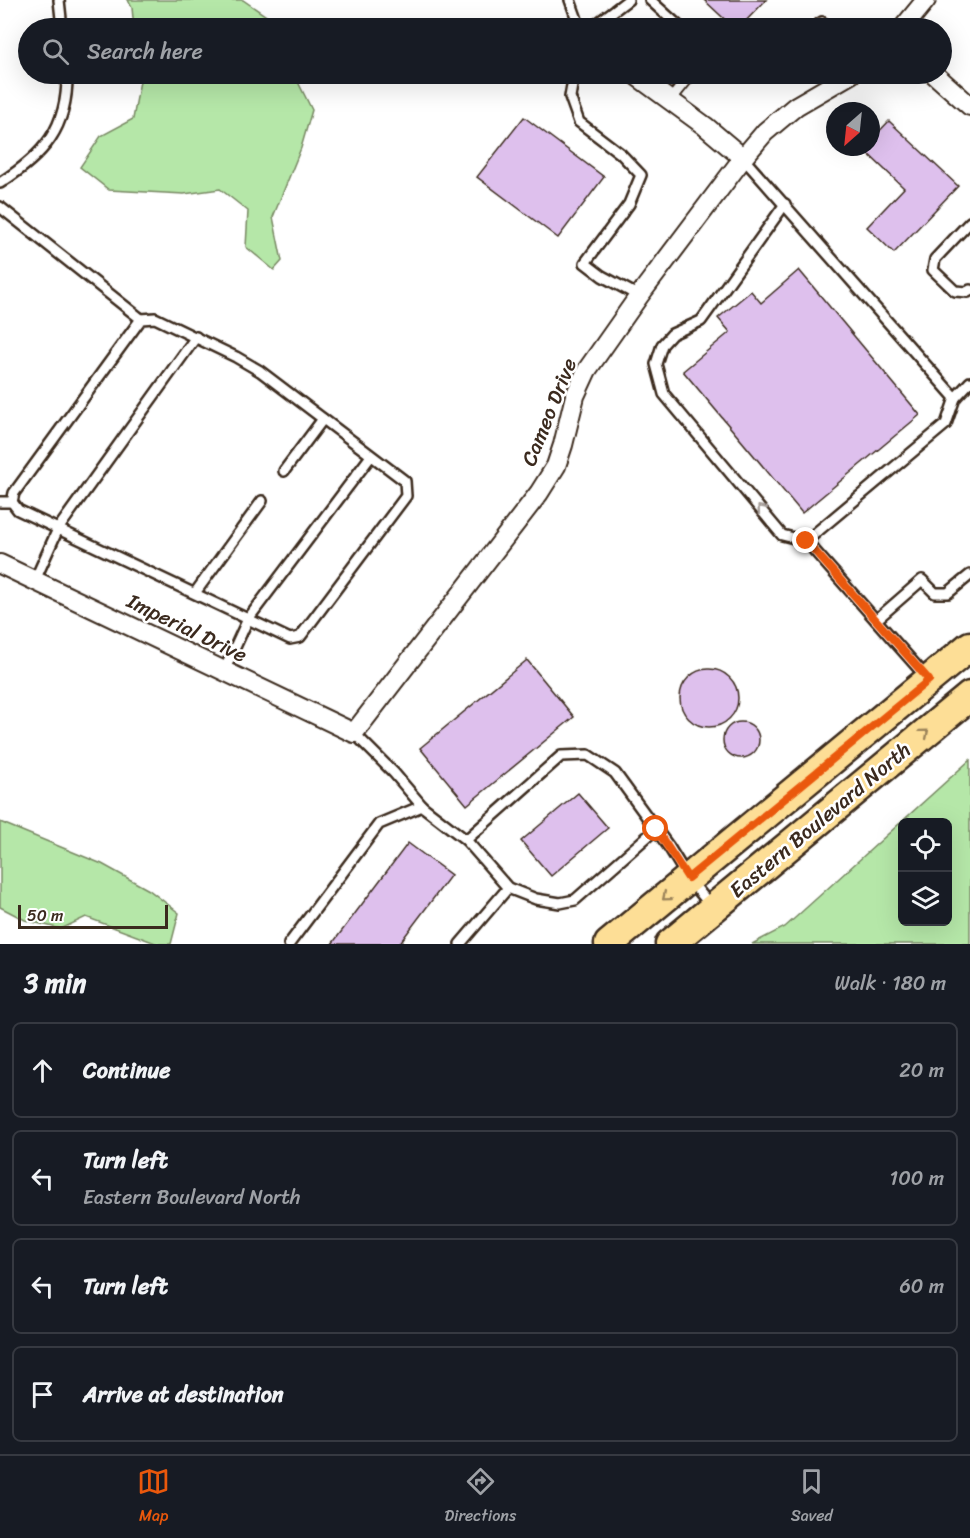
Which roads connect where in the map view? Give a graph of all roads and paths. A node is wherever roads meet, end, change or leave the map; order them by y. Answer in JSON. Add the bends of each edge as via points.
{"nodes":[{"id":1,"x":59,"y":0,"type":"edge"},
{"id":2,"x":570,"y":0,"type":"edge"},
{"id":3,"x":628,"y":0,"type":"edge"},
{"id":4,"x":650,"y":0,"type":"edge"},
{"id":5,"x":926,"y":0,"type":"edge"},
{"id":6,"x":61,"y":18,"type":"edge"},
{"id":7,"x":576,"y":18,"type":"edge"},
{"id":8,"x":604,"y":18,"type":"edge"},
{"id":9,"x":670,"y":18,"type":"edge"},
{"id":10,"x":911,"y":18,"type":"edge"},
{"id":11,"x":67,"y":84,"type":"edge"},
{"id":12,"x":572,"y":84,"type":"edge"},
{"id":13,"x":648,"y":84,"type":"edge"},
{"id":14,"x":683,"y":84,"type":"edge"},
{"id":15,"x":834,"y":84,"type":"edge"},
{"id":16,"x":945,"y":84,"type":"edge"},
{"id":17,"x":670,"y":100,"type":"junction"},
{"id":18,"x":970,"y":106,"type":"edge"},
{"id":19,"x":743,"y":158,"type":"junction"},
{"id":20,"x":0,"y":183,"type":"edge"},
{"id":21,"x":785,"y":204,"type":"junction"},
{"id":22,"x":0,"y":207,"type":"edge"},
{"id":23,"x":970,"y":222,"type":"edge"},
{"id":24,"x":970,"y":290,"type":"edge"},
{"id":25,"x":639,"y":296,"type":"junction"},
{"id":26,"x":141,"y":319,"type":"junction"},
{"id":27,"x":196,"y":338,"type":"junction"},
{"id":28,"x":970,"y":382,"type":"edge"},
{"id":29,"x":955,"y":398,"type":"junction"},
{"id":30,"x":323,"y":419,"type":"junction"},
{"id":31,"x":371,"y":456,"type":"junction"},
{"id":32,"x":284,"y":471,"type":"dead end"},
{"id":33,"x":262,"y":501,"type":"dead end"},
{"id":34,"x":0,"y":502,"type":"edge"},
{"id":35,"x":12,"y":502,"type":"junction"},
{"id":36,"x":58,"y":529,"type":"junction"},
{"id":37,"x":806,"y":541,"type":"junction"},
{"id":38,"x":0,"y":564,"type":"edge"},
{"id":39,"x":970,"y":575,"type":"edge"},
{"id":40,"x":35,"y":580,"type":"junction"},
{"id":41,"x":195,"y":593,"type":"junction"},
{"id":42,"x":248,"y":619,"type":"junction"},
{"id":43,"x":876,"y":620,"type":"junction"},
{"id":44,"x":970,"y":646,"type":"edge"},
{"id":45,"x":224,"y":671,"type":"junction"},
{"id":46,"x":929,"y":680,"type":"junction"},
{"id":47,"x":970,"y":696,"type":"edge"},
{"id":48,"x":354,"y":733,"type":"junction"},
{"id":49,"x":422,"y":806,"type":"junction"},
{"id":50,"x":656,"y":829,"type":"junction"},
{"id":51,"x":466,"y":840,"type":"junction"},
{"id":52,"x":688,"y":878,"type":"junction"},
{"id":53,"x":508,"y":888,"type":"junction"},
{"id":54,"x":713,"y":908,"type":"junction"},
{"id":55,"x":290,"y":944,"type":"edge"},
{"id":56,"x":460,"y":944,"type":"edge"},
{"id":57,"x":609,"y":944,"type":"edge"},
{"id":58,"x":670,"y":944,"type":"edge"}],
"edges":[{"from":1,"to":6,"type":"lane"},
{"from":2,"to":7,"type":"lane"},
{"from":3,"to":8,"type":"lane"},
{"from":4,"to":9,"type":"lane"},
{"from":5,"to":10,"type":"street"},
{"from":11,"to":20,"type":"lane","via":[[67,98],[50,140],[38,156]]},
{"from":12,"to":25,"type":"lane","via":[[570,97],[579,122],[642,175],[629,204],[585,263]]},
{"from":13,"to":17,"type":"street"},
{"from":14,"to":17,"type":"lane"},
{"from":15,"to":19,"type":"street","name":"Cameo Drive","via":[[796,106],[765,132]]},
{"from":16,"to":18,"type":"street"},
{"from":17,"to":19,"type":"street"},
{"from":19,"to":21,"type":"lane"},
{"from":19,"to":25,"type":"street","name":"Cameo Drive"},
{"from":21,"to":29,"type":"lane"},
{"from":37,"to":21,"type":"lane","one_way":true,"via":[[782,535],[664,394],[656,364],[662,345],[672,334],[701,321]]},
{"from":22,"to":26,"type":"lane"},
{"from":23,"to":24,"type":"lane","via":[[935,259],[933,270],[955,291]]},
{"from":25,"to":48,"type":"street","name":"Cameo Drive","via":[[587,370],[575,396],[556,466],[539,493]]},
{"from":26,"to":27,"type":"lane","via":[[155,318]]},
{"from":26,"to":35,"type":"lane","via":[[14,493]]},
{"from":27,"to":30,"type":"lane","via":[[260,371]]},
{"from":27,"to":36,"type":"lane"},
{"from":28,"to":29,"type":"lane"},
{"from":29,"to":37,"type":"lane","via":[[946,424]]},
{"from":30,"to":31,"type":"lane"},
{"from":30,"to":32,"type":"lane"},
{"from":31,"to":42,"type":"lane"},
{"from":31,"to":42,"type":"lane","via":[[405,481],[406,496],[307,628],[300,637],[290,639]]},
{"from":33,"to":41,"type":"lane"},
{"from":34,"to":35,"type":"lane"},
{"from":35,"to":36,"type":"lane","via":[[18,510]]},
{"from":36,"to":40,"type":"lane"},
{"from":36,"to":41,"type":"lane"},
{"from":37,"to":43,"type":"lane"},
{"from":38,"to":40,"type":"street","name":"Imperial Drive"},
{"from":39,"to":43,"type":"lane","via":[[948,593],[935,593],[922,580]]},
{"from":40,"to":45,"type":"street","name":"Imperial Drive"},
{"from":41,"to":42,"type":"lane"},
{"from":42,"to":45,"type":"lane"},
{"from":43,"to":46,"type":"lane"},
{"from":44,"to":46,"type":"main road","name":"Eastern Boulevard North"},
{"from":45,"to":48,"type":"street","name":"Imperial Drive"},
{"from":46,"to":52,"type":"main road","name":"Eastern Boulevard North"},
{"from":54,"to":47,"type":"main road","name":"Eastern Boulevard North","one_way":true},
{"from":48,"to":49,"type":"lane"},
{"from":49,"to":51,"type":"lane"},
{"from":49,"to":55,"type":"lane","via":[[379,824]]},
{"from":50,"to":51,"type":"lane","via":[[615,772],[588,755],[561,756]]},
{"from":50,"to":52,"type":"lane"},
{"from":50,"to":53,"type":"lane","via":[[575,900],[536,900]]},
{"from":51,"to":53,"type":"lane"},
{"from":52,"to":54,"type":"lane"},
{"from":52,"to":57,"type":"main road","name":"Eastern Boulevard North","one_way":true},
{"from":53,"to":56,"type":"lane"},
{"from":54,"to":58,"type":"main road","name":"Eastern Boulevard North"}]}
